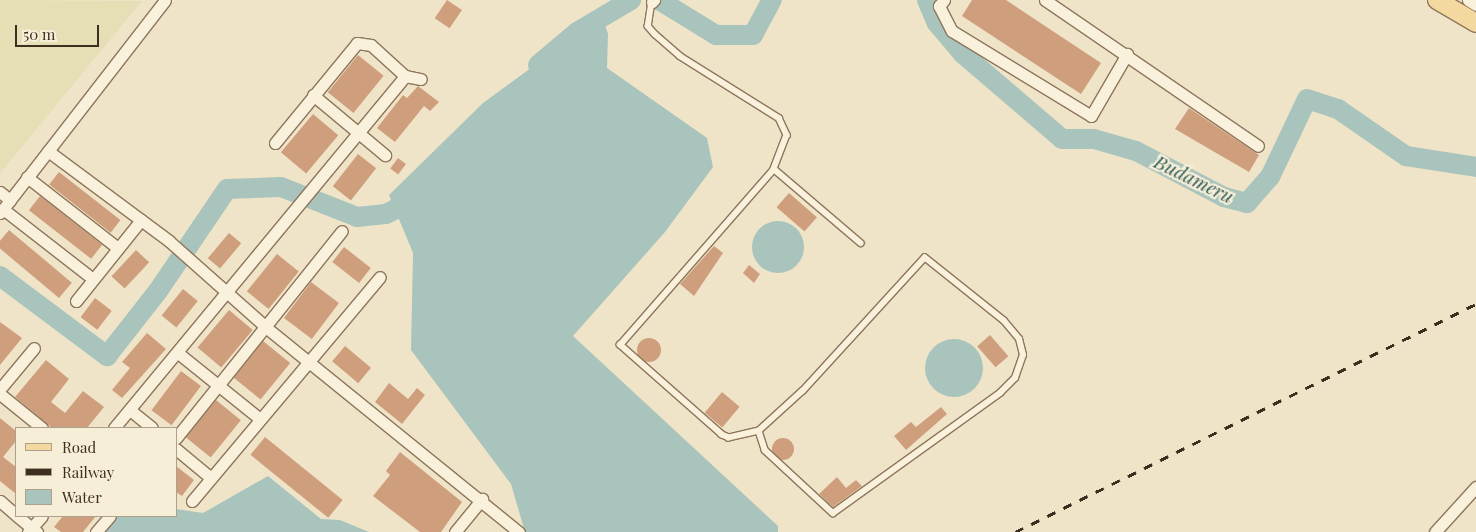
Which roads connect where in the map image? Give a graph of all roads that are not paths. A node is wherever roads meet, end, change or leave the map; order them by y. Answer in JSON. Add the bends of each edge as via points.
{"nodes":[{"id":1,"x":165,"y":0,"type":"edge"},
{"id":2,"x":944,"y":0,"type":"edge"},
{"id":3,"x":1045,"y":0,"type":"edge"},
{"id":4,"x":1438,"y":0,"type":"edge"},
{"id":5,"x":1468,"y":0,"type":"edge"},
{"id":6,"x":653,"y":1,"type":"edge"},
{"id":7,"x":1476,"y":5,"type":"edge"},
{"id":8,"x":1476,"y":23,"type":"edge"},
{"id":9,"x":1127,"y":54,"type":"junction"},
{"id":10,"x":405,"y":76,"type":"junction"},
{"id":11,"x":421,"y":79,"type":"dead end"},
{"id":12,"x":313,"y":95,"type":"junction"},
{"id":13,"x":358,"y":132,"type":"junction"},
{"id":14,"x":275,"y":143,"type":"dead end"},
{"id":15,"x":1258,"y":146,"type":"dead end"},
{"id":16,"x":48,"y":151,"type":"junction"},
{"id":17,"x":385,"y":155,"type":"dead end"},
{"id":18,"x":774,"y":169,"type":"junction"},
{"id":19,"x":27,"y":177,"type":"junction"},
{"id":20,"x":0,"y":192,"type":"edge"},
{"id":21,"x":4,"y":207,"type":"edge"},
{"id":22,"x":141,"y":220,"type":"junction"},
{"id":23,"x":342,"y":231,"type":"dead end"},
{"id":24,"x":861,"y":243,"type":"dead end"},
{"id":25,"x":118,"y":248,"type":"junction"},
{"id":26,"x":380,"y":277,"type":"dead end"},
{"id":27,"x":93,"y":279,"type":"junction"},
{"id":28,"x":226,"y":293,"type":"junction"},
{"id":29,"x":76,"y":301,"type":"dead end"},
{"id":30,"x":268,"y":329,"type":"junction"},
{"id":31,"x":34,"y":348,"type":"dead end"},
{"id":32,"x":178,"y":353,"type":"junction"},
{"id":33,"x":310,"y":360,"type":"junction"},
{"id":34,"x":219,"y":386,"type":"junction"},
{"id":35,"x":0,"y":389,"type":"edge"},
{"id":36,"x":0,"y":394,"type":"edge"},
{"id":37,"x":130,"y":410,"type":"junction"},
{"id":38,"x":260,"y":419,"type":"junction"},
{"id":39,"x":41,"y":427,"type":"edge"},
{"id":40,"x":115,"y":427,"type":"edge"},
{"id":41,"x":151,"y":427,"type":"edge"},
{"id":42,"x":759,"y":431,"type":"junction"},
{"id":43,"x":178,"y":436,"type":"edge"},
{"id":44,"x":178,"y":451,"type":"edge"},
{"id":45,"x":211,"y":478,"type":"junction"},
{"id":46,"x":1476,"y":486,"type":"edge"},
{"id":47,"x":482,"y":499,"type":"junction"},
{"id":48,"x":192,"y":501,"type":"dead end"},
{"id":49,"x":0,"y":502,"type":"edge"},
{"id":50,"x":15,"y":513,"type":"edge"},
{"id":51,"x":19,"y":517,"type":"edge"},
{"id":52,"x":41,"y":517,"type":"edge"},
{"id":53,"x":109,"y":517,"type":"edge"},
{"id":54,"x":32,"y":531,"type":"edge"},
{"id":55,"x":96,"y":532,"type":"edge"},
{"id":56,"x":455,"y":532,"type":"edge"},
{"id":57,"x":519,"y":532,"type":"edge"},
{"id":58,"x":1435,"y":532,"type":"edge"}],
"edges":[{"from":1,"to":16,"type":"street"},
{"from":2,"to":9,"type":"street","via":[[939,6],[952,31],[1091,116]]},
{"from":3,"to":9,"type":"street"},
{"from":4,"to":8,"type":"main road"},
{"from":5,"to":7,"type":"street"},
{"from":6,"to":18,"type":"lane","via":[[648,26],[655,34],[786,127],[784,151]]},
{"from":9,"to":15,"type":"street"},
{"from":10,"to":11,"type":"street"},
{"from":10,"to":12,"type":"street","via":[[371,45],[357,43]]},
{"from":10,"to":13,"type":"street"},
{"from":12,"to":13,"type":"street"},
{"from":12,"to":14,"type":"street"},
{"from":13,"to":17,"type":"street"},
{"from":13,"to":28,"type":"street"},
{"from":16,"to":19,"type":"street"},
{"from":16,"to":22,"type":"street"},
{"from":18,"to":24,"type":"lane"},
{"from":18,"to":42,"type":"lane","via":[[620,345],[722,435],[730,438]]},
{"from":19,"to":21,"type":"street"},
{"from":19,"to":25,"type":"street"},
{"from":20,"to":21,"type":"street"},
{"from":21,"to":27,"type":"street"},
{"from":22,"to":25,"type":"street"},
{"from":22,"to":28,"type":"street"},
{"from":23,"to":30,"type":"street"},
{"from":25,"to":27,"type":"street"},
{"from":26,"to":33,"type":"street"},
{"from":27,"to":29,"type":"street"},
{"from":28,"to":30,"type":"street"},
{"from":28,"to":32,"type":"street"},
{"from":30,"to":33,"type":"street"},
{"from":30,"to":34,"type":"street"},
{"from":31,"to":35,"type":"street"},
{"from":32,"to":34,"type":"street"},
{"from":32,"to":37,"type":"street"},
{"from":33,"to":38,"type":"street"},
{"from":33,"to":47,"type":"street"},
{"from":34,"to":38,"type":"street"},
{"from":34,"to":43,"type":"street"},
{"from":36,"to":39,"type":"street"},
{"from":37,"to":40,"type":"street"},
{"from":37,"to":41,"type":"street"},
{"from":38,"to":45,"type":"street"},
{"from":42,"to":42,"type":"lane","via":[[765,450],[833,513],[1005,388],[1021,364],[1019,339],[925,258],[803,391]]},
{"from":44,"to":45,"type":"street"},
{"from":45,"to":48,"type":"street"},
{"from":46,"to":58,"type":"street"},
{"from":47,"to":56,"type":"street"},
{"from":47,"to":57,"type":"street"},
{"from":49,"to":50,"type":"street"},
{"from":51,"to":54,"type":"street"},
{"from":52,"to":54,"type":"street"},
{"from":53,"to":55,"type":"street"}]}
